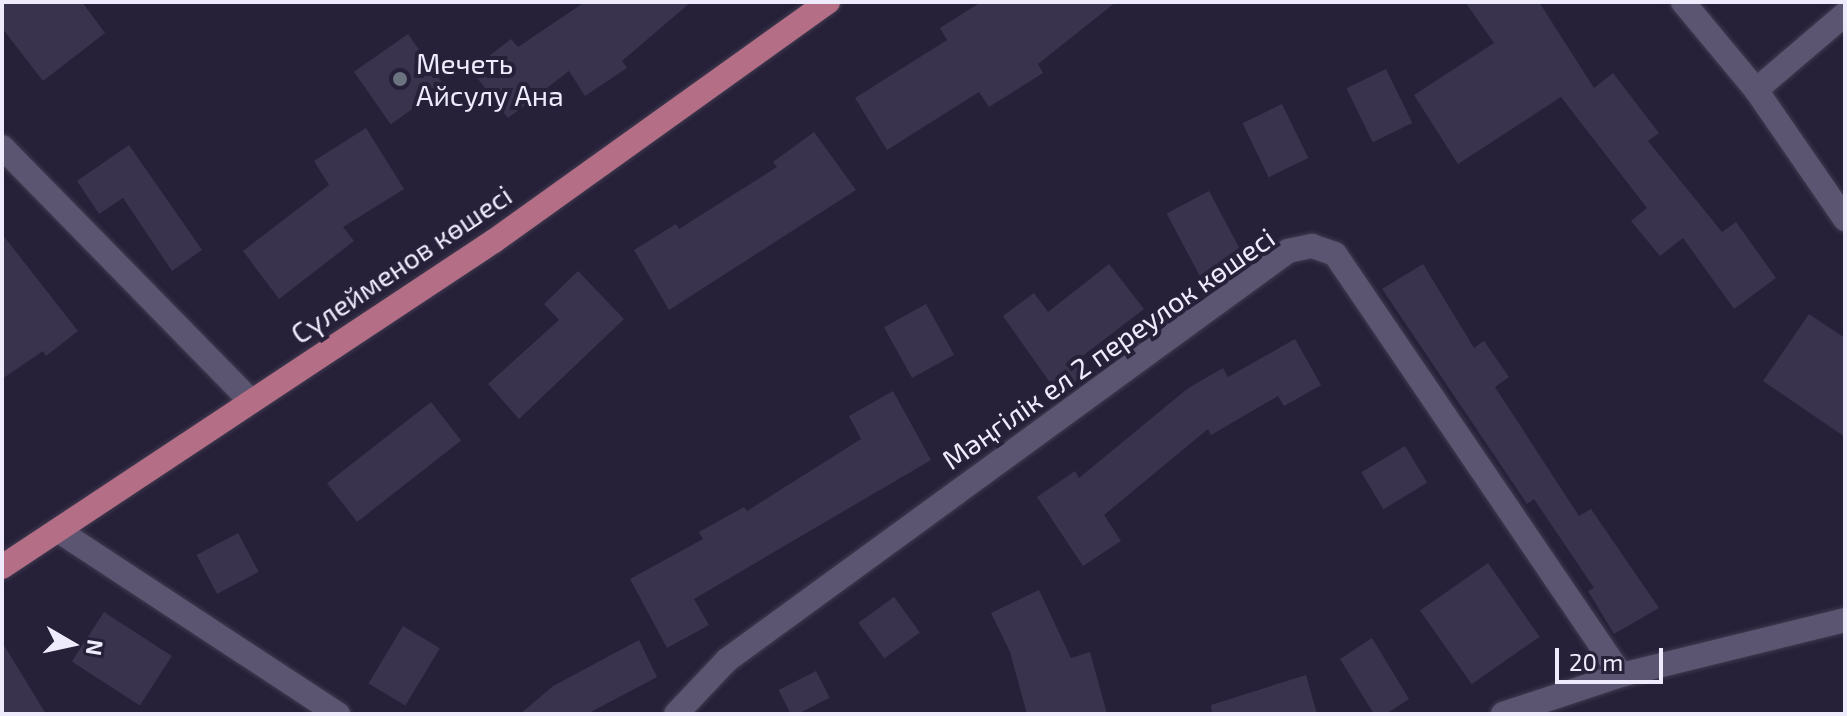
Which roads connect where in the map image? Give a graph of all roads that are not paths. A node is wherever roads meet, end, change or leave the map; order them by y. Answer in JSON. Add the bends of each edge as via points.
{"nodes":[{"id":1,"x":828,"y":2,"type":"edge"},
{"id":2,"x":1683,"y":2,"type":"edge"},
{"id":3,"x":1845,"y":14,"type":"edge"},
{"id":4,"x":1756,"y":90,"type":"junction"},
{"id":5,"x":2,"y":147,"type":"edge"},
{"id":6,"x":1845,"y":219,"type":"edge"},
{"id":7,"x":250,"y":400,"type":"junction"},
{"id":8,"x":59,"y":531,"type":"junction"},
{"id":9,"x":2,"y":567,"type":"edge"},
{"id":10,"x":1845,"y":620,"type":"edge"},
{"id":11,"x":1621,"y":675,"type":"junction"},
{"id":12,"x":338,"y":714,"type":"edge"},
{"id":13,"x":676,"y":714,"type":"edge"},
{"id":14,"x":1503,"y":714,"type":"edge"}],
"edges":[{"from":1,"to":7,"type":"main road","name":"Сүлейменов көшесі","via":[[494,241]]},
{"from":2,"to":4,"type":"street"},
{"from":3,"to":4,"type":"street"},
{"from":4,"to":6,"type":"street"},
{"from":5,"to":7,"type":"street"},
{"from":7,"to":8,"type":"main road","name":"Сүлейменов көшесі"},
{"from":8,"to":9,"type":"main road","name":"Сүлейменов көшесі"},
{"from":8,"to":12,"type":"street"},
{"from":10,"to":11,"type":"street"},
{"from":11,"to":13,"type":"street","name":"Мәңгілік ел 2 переулок көшесі","via":[[1335,254],[1312,246],[1288,251],[727,660]]},
{"from":11,"to":14,"type":"street"}]}
